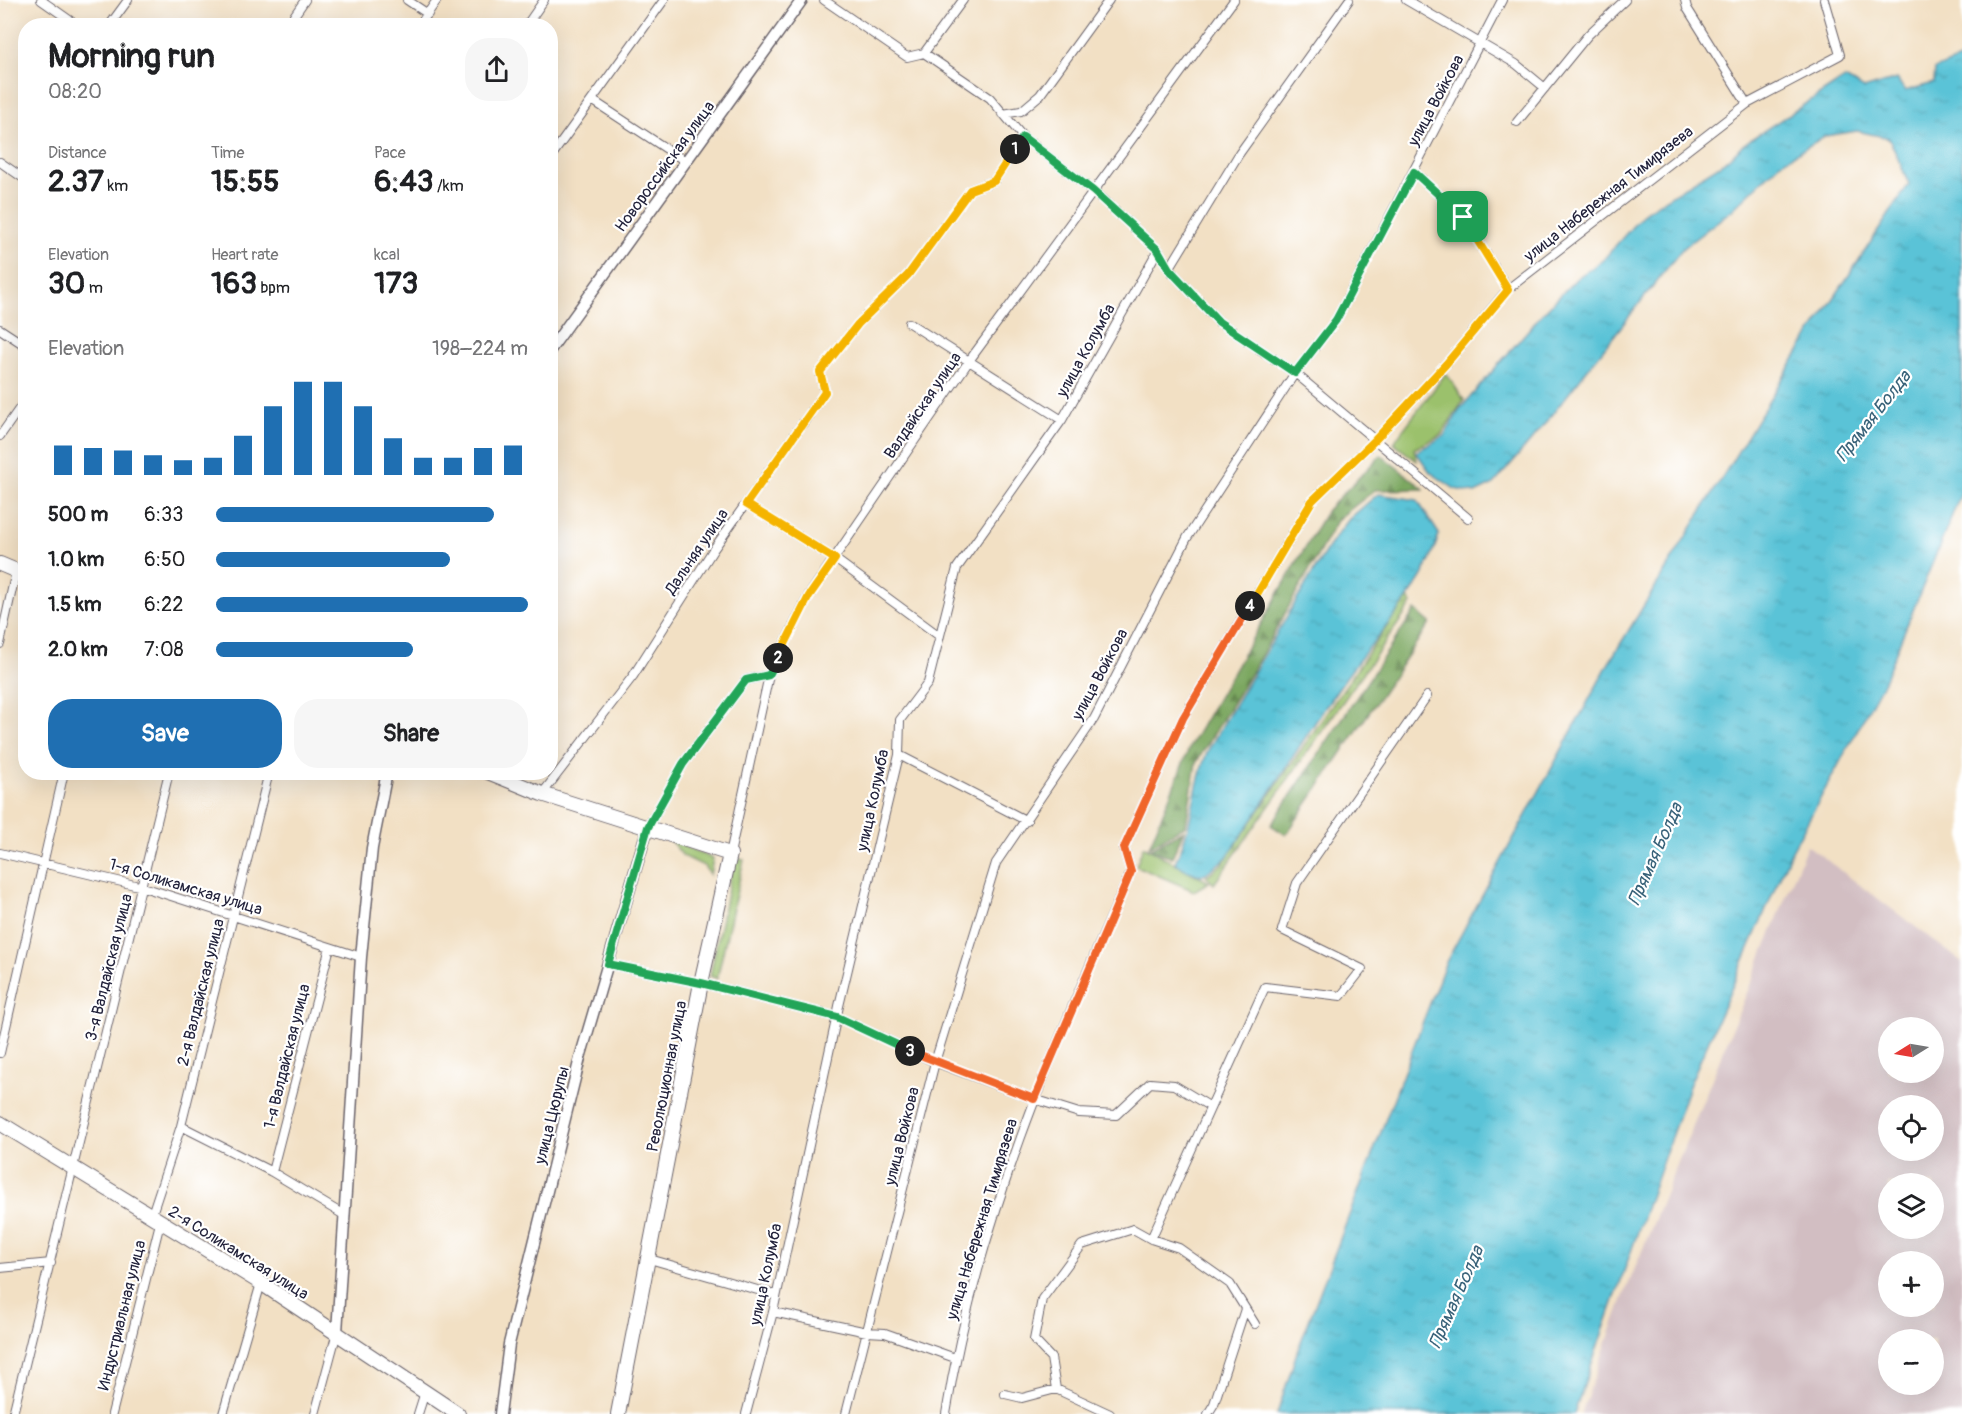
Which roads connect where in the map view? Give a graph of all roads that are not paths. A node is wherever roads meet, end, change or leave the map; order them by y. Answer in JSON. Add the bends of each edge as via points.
{"nodes":[{"id":1,"x":41,"y":0,"type":"edge"},
{"id":2,"x":128,"y":0,"type":"edge"},
{"id":3,"x":305,"y":0,"type":"edge"},
{"id":4,"x":407,"y":0,"type":"edge"},
{"id":5,"x":436,"y":0,"type":"edge"},
{"id":6,"x":544,"y":0,"type":"edge"},
{"id":7,"x":802,"y":0,"type":"edge"},
{"id":8,"x":824,"y":0,"type":"edge"},
{"id":9,"x":963,"y":0,"type":"edge"},
{"id":10,"x":1109,"y":0,"type":"edge"},
{"id":11,"x":1234,"y":0,"type":"edge"},
{"id":12,"x":1349,"y":0,"type":"edge"},
{"id":13,"x":1406,"y":0,"type":"edge"},
{"id":14,"x":1502,"y":0,"type":"edge"},
{"id":15,"x":1625,"y":0,"type":"edge"},
{"id":16,"x":1685,"y":0,"type":"edge"},
{"id":17,"x":1824,"y":0,"type":"edge"},
{"id":18,"x":662,"y":1,"type":"edge"},
{"id":19,"x":428,"y":14,"type":"junction"},
{"id":20,"x":67,"y":18,"type":"edge"},
{"id":21,"x":115,"y":18,"type":"edge"},
{"id":22,"x":293,"y":18,"type":"edge"},
{"id":23,"x":425,"y":18,"type":"edge"},
{"id":24,"x":532,"y":18,"type":"edge"},
{"id":25,"x":1482,"y":43,"type":"junction"},
{"id":26,"x":924,"y":53,"type":"junction"},
{"id":27,"x":1545,"y":88,"type":"junction"},
{"id":28,"x":592,"y":100,"type":"junction"},
{"id":29,"x":1747,"y":104,"type":"junction"},
{"id":30,"x":1003,"y":114,"type":"junction"},
{"id":31,"x":1517,"y":122,"type":"dead end"},
{"id":32,"x":1023,"y":137,"type":"junction"},
{"id":33,"x":558,"y":147,"type":"edge"},
{"id":34,"x":685,"y":161,"type":"junction"},
{"id":35,"x":0,"y":162,"type":"edge"},
{"id":36,"x":1414,"y":172,"type":"junction"},
{"id":37,"x":18,"y":174,"type":"edge"},
{"id":38,"x":1093,"y":191,"type":"junction"},
{"id":39,"x":1158,"y":250,"type":"junction"},
{"id":40,"x":1169,"y":269,"type":"junction"},
{"id":41,"x":1508,"y":290,"type":"junction"},
{"id":42,"x":909,"y":323,"type":"dead end"},
{"id":43,"x":0,"y":329,"type":"edge"},
{"id":44,"x":558,"y":339,"type":"edge"},
{"id":45,"x":18,"y":341,"type":"edge"},
{"id":46,"x":969,"y":361,"type":"junction"},
{"id":47,"x":1295,"y":373,"type":"junction"},
{"id":48,"x":18,"y":410,"type":"edge"},
{"id":49,"x":1062,"y":420,"type":"junction"},
{"id":50,"x":0,"y":436,"type":"edge"},
{"id":51,"x":1375,"y":440,"type":"junction"},
{"id":52,"x":746,"y":504,"type":"junction"},
{"id":53,"x":1468,"y":518,"type":"dead end"},
{"id":54,"x":835,"y":559,"type":"junction"},
{"id":55,"x":0,"y":564,"type":"edge"},
{"id":56,"x":18,"y":572,"type":"edge"},
{"id":57,"x":18,"y":583,"type":"edge"},
{"id":58,"x":938,"y":635,"type":"junction"},
{"id":59,"x":0,"y":644,"type":"edge"},
{"id":60,"x":769,"y":675,"type":"junction"},
{"id":61,"x":1427,"y":696,"type":"dead end"},
{"id":62,"x":899,"y":755,"type":"junction"},
{"id":63,"x":558,"y":773,"type":"edge"},
{"id":64,"x":62,"y":780,"type":"edge"},
{"id":65,"x":167,"y":780,"type":"edge"},
{"id":66,"x":266,"y":780,"type":"edge"},
{"id":67,"x":385,"y":780,"type":"edge"},
{"id":68,"x":508,"y":780,"type":"edge"},
{"id":69,"x":553,"y":780,"type":"edge"},
{"id":70,"x":542,"y":794,"type":"junction"},
{"id":71,"x":1027,"y":821,"type":"junction"},
{"id":72,"x":648,"y":827,"type":"junction"},
{"id":73,"x":0,"y":854,"type":"edge"},
{"id":74,"x":730,"y":854,"type":"junction"},
{"id":75,"x":44,"y":861,"type":"junction"},
{"id":76,"x":143,"y":887,"type":"junction"},
{"id":77,"x":235,"y":916,"type":"junction"},
{"id":78,"x":330,"y":947,"type":"junction"},
{"id":79,"x":361,"y":957,"type":"junction"},
{"id":80,"x":608,"y":964,"type":"junction"},
{"id":81,"x":701,"y":983,"type":"junction"},
{"id":82,"x":837,"y":1017,"type":"junction"},
{"id":83,"x":0,"y":1053,"type":"edge"},
{"id":84,"x":935,"y":1062,"type":"junction"},
{"id":85,"x":1034,"y":1099,"type":"junction"},
{"id":86,"x":1209,"y":1106,"type":"junction"},
{"id":87,"x":0,"y":1123,"type":"edge"},
{"id":88,"x":181,"y":1126,"type":"junction"},
{"id":89,"x":73,"y":1168,"type":"junction"},
{"id":90,"x":272,"y":1172,"type":"junction"},
{"id":91,"x":344,"y":1215,"type":"junction"},
{"id":92,"x":156,"y":1220,"type":"junction"},
{"id":93,"x":1151,"y":1239,"type":"junction"},
{"id":94,"x":646,"y":1258,"type":"junction"},
{"id":95,"x":51,"y":1263,"type":"junction"},
{"id":96,"x":0,"y":1268,"type":"edge"},
{"id":97,"x":261,"y":1283,"type":"junction"},
{"id":98,"x":775,"y":1295,"type":"junction"},
{"id":99,"x":1245,"y":1309,"type":"junction"},
{"id":100,"x":773,"y":1312,"type":"junction"},
{"id":101,"x":1255,"y":1324,"type":"dead end"},
{"id":102,"x":337,"y":1332,"type":"junction"},
{"id":103,"x":867,"y":1332,"type":"junction"},
{"id":104,"x":955,"y":1358,"type":"junction"},
{"id":105,"x":1056,"y":1389,"type":"junction"},
{"id":106,"x":424,"y":1392,"type":"junction"},
{"id":107,"x":1005,"y":1394,"type":"dead end"},
{"id":108,"x":13,"y":1414,"type":"edge"},
{"id":109,"x":112,"y":1414,"type":"edge"},
{"id":110,"x":223,"y":1414,"type":"edge"},
{"id":111,"x":315,"y":1414,"type":"edge"},
{"id":112,"x":418,"y":1414,"type":"edge"},
{"id":113,"x":458,"y":1414,"type":"edge"},
{"id":114,"x":500,"y":1414,"type":"edge"},
{"id":115,"x":618,"y":1414,"type":"edge"},
{"id":116,"x":746,"y":1414,"type":"edge"},
{"id":117,"x":846,"y":1414,"type":"edge"},
{"id":118,"x":946,"y":1414,"type":"edge"},
{"id":119,"x":1110,"y":1414,"type":"edge"},
{"id":120,"x":1208,"y":1414,"type":"edge"}],
"edges":[{"from":1,"to":20,"type":"street"},
{"from":2,"to":21,"type":"street"},
{"from":3,"to":22,"type":"street"},
{"from":4,"to":19,"type":"street"},
{"from":5,"to":19,"type":"street"},
{"from":6,"to":24,"type":"street"},
{"from":7,"to":34,"type":"street","name":"Новороссийская улица"},
{"from":8,"to":26,"type":"street","via":[[907,57]]},
{"from":9,"to":26,"type":"street"},
{"from":10,"to":30,"type":"street","via":[[1040,94],[1021,111]]},
{"from":11,"to":38,"type":"street","name":"Валдайская улица"},
{"from":12,"to":40,"type":"street","via":[[1239,154]]},
{"from":13,"to":25,"type":"street"},
{"from":14,"to":25,"type":"street","name":"улица Войкова"},
{"from":15,"to":27,"type":"street","via":[[1588,35]]},
{"from":16,"to":29,"type":"street"},
{"from":17,"to":29,"type":"street","name":"улица Набережная Тимирязева","via":[[1840,56]]},
{"from":18,"to":28,"type":"street"},
{"from":19,"to":23,"type":"street"},
{"from":25,"to":27,"type":"street"},
{"from":25,"to":36,"type":"street","name":"улица Войкова"},
{"from":26,"to":30,"type":"street","via":[[990,98]]},
{"from":27,"to":31,"type":"street"},
{"from":28,"to":33,"type":"street"},
{"from":28,"to":34,"type":"street"},
{"from":29,"to":41,"type":"street","name":"улица Набережная Тимирязева"},
{"from":30,"to":32,"type":"street"},
{"from":32,"to":38,"type":"street"},
{"from":32,"to":52,"type":"street","name":"Дальняя улица","via":[[994,181],[970,190],[908,275],[858,324],[820,372],[825,392]]},
{"from":34,"to":44,"type":"street","name":"Новороссийская улица"},
{"from":35,"to":37,"type":"street"},
{"from":36,"to":41,"type":"street","via":[[1463,217]]},
{"from":36,"to":47,"type":"street","name":"улица Войкова","via":[[1336,320]]},
{"from":38,"to":39,"type":"street"},
{"from":38,"to":46,"type":"street","name":"Валдайская улица"},
{"from":39,"to":40,"type":"street"},
{"from":39,"to":49,"type":"street","name":"улица Колумба"},
{"from":40,"to":47,"type":"street","via":[[1219,322]]},
{"from":41,"to":51,"type":"street","name":"улица Набережная Тимирязева"},
{"from":42,"to":46,"type":"street"},
{"from":43,"to":45,"type":"street"},
{"from":46,"to":49,"type":"street"},
{"from":46,"to":54,"type":"street","name":"Валдайская улица"},
{"from":47,"to":51,"type":"street"},
{"from":47,"to":71,"type":"street","name":"улица Войкова","via":[[1187,538],[1094,719]]},
{"from":48,"to":50,"type":"street"},
{"from":49,"to":58,"type":"street","name":"улица Колумба","via":[[957,568]]},
{"from":51,"to":53,"type":"street"},
{"from":51,"to":85,"type":"street","name":"улица Набережная Тимирязева","via":[[1312,501],[1183,718],[1124,848],[1131,872]]},
{"from":52,"to":54,"type":"street"},
{"from":52,"to":63,"type":"street","name":"Дальняя улица","via":[[633,676]]},
{"from":54,"to":58,"type":"street"},
{"from":54,"to":60,"type":"street","name":"Валдайская улица","via":[[809,596]]},
{"from":55,"to":56,"type":"main road"},
{"from":57,"to":59,"type":"street"},
{"from":58,"to":62,"type":"street","name":"улица Колумба","via":[[928,683],[900,720]]},
{"from":60,"to":72,"type":"street","via":[[746,680],[683,764]]},
{"from":60,"to":74,"type":"street","name":"Революционная улица"},
{"from":61,"to":86,"type":"street","via":[[1298,883],[1282,930],[1362,969],[1341,996],[1265,987]]},
{"from":62,"to":71,"type":"street"},
{"from":62,"to":82,"type":"street","name":"улица Колумба"},
{"from":64,"to":75,"type":"street"},
{"from":65,"to":76,"type":"street","name":"3-я Валдайская улица"},
{"from":66,"to":77,"type":"street","name":"2-я Валдайская улица"},
{"from":67,"to":79,"type":"street","via":[[372,848]]},
{"from":68,"to":70,"type":"main road"},
{"from":69,"to":70,"type":"street","name":"Дальняя улица"},
{"from":70,"to":72,"type":"main road"},
{"from":71,"to":84,"type":"street","name":"улица Войкова","via":[[996,863]]},
{"from":72,"to":74,"type":"main road"},
{"from":72,"to":80,"type":"street","name":"улица Цюрупы"},
{"from":73,"to":75,"type":"street","name":"1-я Соликамская улица"},
{"from":74,"to":81,"type":"main road","name":"Революционная улица"},
{"from":75,"to":76,"type":"street","name":"1-я Соликамская улица"},
{"from":75,"to":83,"type":"street"},
{"from":76,"to":77,"type":"street","name":"1-я Соликамская улица"},
{"from":76,"to":89,"type":"street","name":"3-я Валдайская улица"},
{"from":77,"to":78,"type":"street","name":"1-я Соликамская улица"},
{"from":77,"to":88,"type":"street","name":"2-я Валдайская улица"},
{"from":78,"to":79,"type":"street","name":"1-я Соликамская улица"},
{"from":78,"to":90,"type":"street","name":"1-я Валдайская улица"},
{"from":79,"to":91,"type":"street"},
{"from":80,"to":81,"type":"street"},
{"from":80,"to":114,"type":"street","name":"улица Цюрупы","via":[[580,1058],[509,1344]]},
{"from":81,"to":82,"type":"street"},
{"from":81,"to":94,"type":"main road","name":"Революционная улица"},
{"from":82,"to":84,"type":"street"},
{"from":82,"to":98,"type":"street","name":"улица Колумба"},
{"from":84,"to":85,"type":"street"},
{"from":84,"to":103,"type":"street","name":"улица Войкова"},
{"from":85,"to":86,"type":"street","via":[[1079,1113],[1116,1115],[1150,1083],[1174,1085]]},
{"from":85,"to":104,"type":"street","name":"улица Набережная Тимирязева"},
{"from":86,"to":93,"type":"street"},
{"from":87,"to":89,"type":"main road","name":"2-я Соликамская улица"},
{"from":88,"to":90,"type":"street"},
{"from":88,"to":92,"type":"street","name":"2-я Валдайская улица"},
{"from":89,"to":92,"type":"main road","name":"2-я Соликамская улица"},
{"from":89,"to":95,"type":"street","name":"3-я Валдайская улица"},
{"from":90,"to":91,"type":"street"},
{"from":91,"to":102,"type":"street"},
{"from":92,"to":97,"type":"main road","name":"2-я Соликамская улица"},
{"from":92,"to":109,"type":"street","name":"Индустриальная улица"},
{"from":93,"to":99,"type":"street","via":[[1179,1248],[1230,1284]]},
{"from":93,"to":105,"type":"street","via":[[1133,1229],[1082,1245],[1042,1299],[1034,1340],[1051,1358]]},
{"from":94,"to":98,"type":"street"},
{"from":94,"to":115,"type":"main road","name":"Революционная улица"},
{"from":95,"to":96,"type":"street"},
{"from":95,"to":108,"type":"street","name":"3-я Валдайская улица"},
{"from":97,"to":102,"type":"main road","name":"2-я Соликамская улица"},
{"from":97,"to":110,"type":"street"},
{"from":98,"to":100,"type":"street","name":"улица Колумба"},
{"from":99,"to":101,"type":"street"},
{"from":99,"to":120,"type":"street"},
{"from":100,"to":103,"type":"street"},
{"from":100,"to":116,"type":"street","name":"улица Колумба"},
{"from":102,"to":106,"type":"main road","name":"2-я Соликамская улица"},
{"from":102,"to":111,"type":"street"},
{"from":103,"to":104,"type":"street","via":[[885,1332]]},
{"from":103,"to":117,"type":"street","name":"улица Войкова"},
{"from":104,"to":118,"type":"street","name":"улица Набережная Тимирязева"},
{"from":105,"to":107,"type":"street","via":[[1022,1398]]},
{"from":105,"to":119,"type":"street"},
{"from":106,"to":112,"type":"street"},
{"from":106,"to":113,"type":"main road","name":"2-я Соликамская улица"}]}
